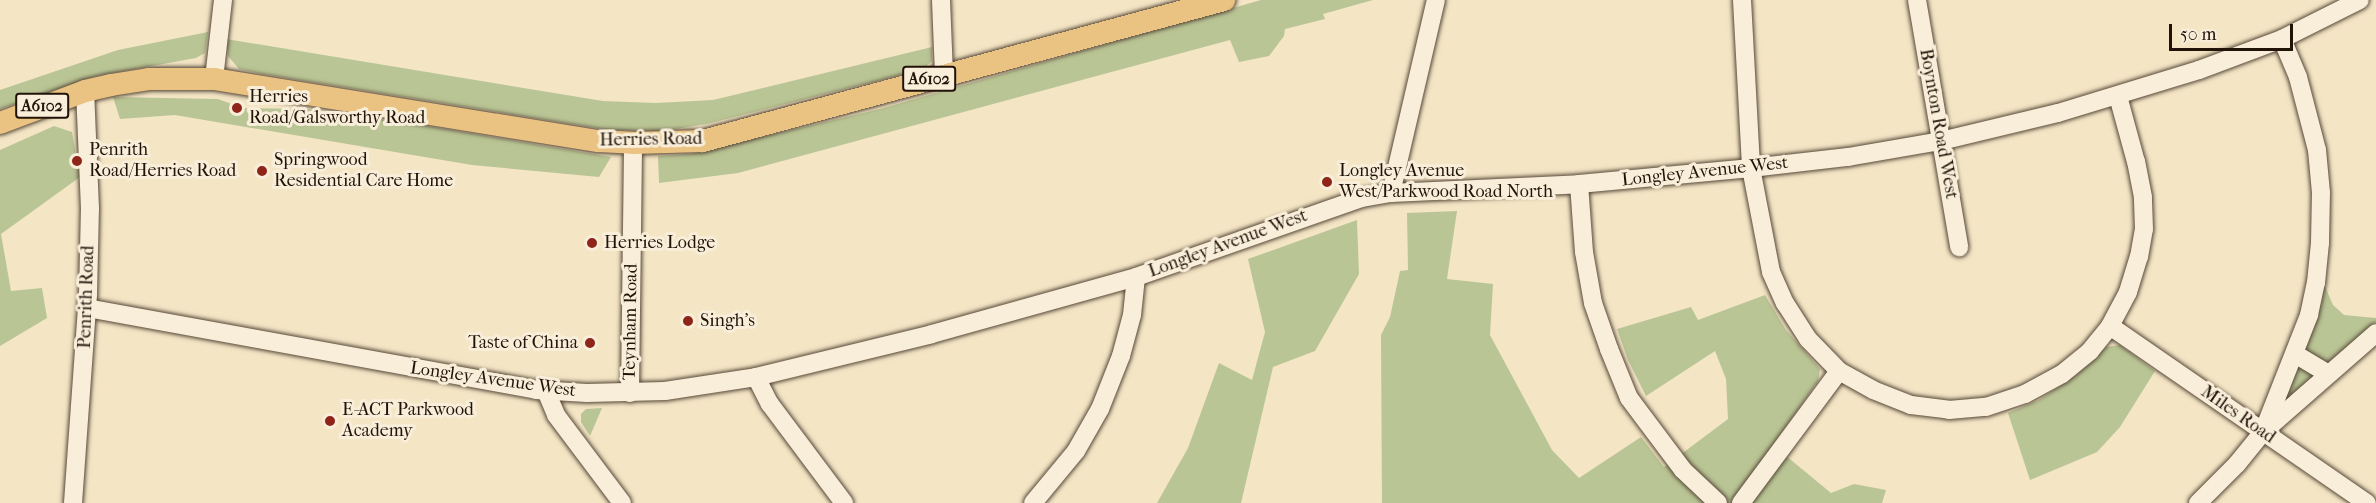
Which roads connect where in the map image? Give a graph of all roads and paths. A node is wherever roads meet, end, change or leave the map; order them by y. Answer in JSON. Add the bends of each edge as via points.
{"nodes":[{"id":1,"x":223,"y":0,"type":"edge"},
{"id":2,"x":941,"y":0,"type":"edge"},
{"id":3,"x":1224,"y":0,"type":"edge"},
{"id":4,"x":1436,"y":0,"type":"edge"},
{"id":5,"x":1742,"y":0,"type":"edge"},
{"id":6,"x":1917,"y":0,"type":"edge"},
{"id":7,"x":2360,"y":0,"type":"edge"},
{"id":8,"x":2282,"y":39,"type":"junction"},
{"id":9,"x":944,"y":75,"type":"junction"},
{"id":10,"x":214,"y":79,"type":"junction"},
{"id":11,"x":85,"y":91,"type":"junction"},
{"id":12,"x":2118,"y":96,"type":"junction"},
{"id":13,"x":0,"y":123,"type":"edge"},
{"id":14,"x":1941,"y":141,"type":"junction"},
{"id":15,"x":633,"y":143,"type":"junction"},
{"id":16,"x":1751,"y":168,"type":"junction"},
{"id":17,"x":1579,"y":184,"type":"junction"},
{"id":18,"x":1392,"y":193,"type":"junction"},
{"id":19,"x":1959,"y":248,"type":"dead end"},
{"id":20,"x":1136,"y":277,"type":"junction"},
{"id":21,"x":87,"y":308,"type":"junction"},
{"id":22,"x":2110,"y":326,"type":"junction"},
{"id":23,"x":2376,"y":333,"type":"edge"},
{"id":24,"x":2295,"y":354,"type":"junction"},
{"id":25,"x":1839,"y":371,"type":"junction"},
{"id":26,"x":2328,"y":374,"type":"junction"},
{"id":27,"x":756,"y":377,"type":"junction"},
{"id":28,"x":546,"y":392,"type":"junction"},
{"id":29,"x":630,"y":393,"type":"junction"},
{"id":30,"x":2263,"y":432,"type":"junction"},
{"id":31,"x":73,"y":503,"type":"edge"},
{"id":32,"x":622,"y":503,"type":"edge"},
{"id":33,"x":844,"y":503,"type":"edge"},
{"id":34,"x":1033,"y":503,"type":"edge"},
{"id":35,"x":1718,"y":503,"type":"edge"},
{"id":36,"x":1741,"y":503,"type":"edge"},
{"id":37,"x":2198,"y":503,"type":"edge"},
{"id":38,"x":2367,"y":503,"type":"edge"}],
"edges":[{"from":1,"to":10,"type":"street"},
{"from":2,"to":9,"type":"street"},
{"from":3,"to":9,"type":"main road","name":"Herries Road","number":"A6102"},
{"from":4,"to":18,"type":"street"},
{"from":5,"to":16,"type":"street"},
{"from":6,"to":14,"type":"street","name":"Boynton Road West"},
{"from":7,"to":8,"type":"street","name":"Longley Avenue West"},
{"from":8,"to":12,"type":"street","name":"Longley Avenue West"},
{"from":8,"to":24,"type":"street","via":[[2309,114],[2321,193],[2316,282]]},
{"from":9,"to":15,"type":"main road","name":"Herries Road","number":"A6102","via":[[703,141]]},
{"from":10,"to":11,"type":"main road","name":"Herries Road","number":"A6102","via":[[149,79]]},
{"from":10,"to":15,"type":"main road","name":"Herries Road","number":"A6102","via":[[588,140]]},
{"from":11,"to":13,"type":"main road","name":"Herries Road","number":"A6102"},
{"from":11,"to":21,"type":"street","name":"Penrith Road","via":[[90,209]]},
{"from":12,"to":14,"type":"street","name":"Longley Avenue West"},
{"from":12,"to":22,"type":"street","via":[[2143,197],[2144,229],[2128,292]]},
{"from":14,"to":16,"type":"street","name":"Longley Avenue West"},
{"from":14,"to":19,"type":"street","name":"Boynton Road West"},
{"from":15,"to":29,"type":"street","name":"Teynham Road"},
{"from":16,"to":17,"type":"street","name":"Longley Avenue West"},
{"from":16,"to":25,"type":"street","via":[[1771,272],[1808,339]]},
{"from":17,"to":18,"type":"street","name":"Longley Avenue West"},
{"from":17,"to":35,"type":"street","via":[[1593,303],[1629,398],[1683,470]]},
{"from":18,"to":20,"type":"street","name":"Longley Avenue West","via":[[1336,206]]},
{"from":20,"to":27,"type":"street","name":"Longley Avenue West","via":[[932,334]]},
{"from":20,"to":34,"type":"street","via":[[1132,315],[1121,356],[1100,409],[1076,451]]},
{"from":21,"to":28,"type":"street","name":"Longley Avenue West"},
{"from":21,"to":31,"type":"street","name":"Penrith Road"},
{"from":22,"to":25,"type":"street","via":[[2090,351],[2062,374],[2025,394],[1986,406],[1949,410],[1911,405]]},
{"from":22,"to":30,"type":"street","name":"Miles Road"},
{"from":23,"to":26,"type":"street"},
{"from":24,"to":26,"type":"street"},
{"from":24,"to":30,"type":"street"},
{"from":25,"to":36,"type":"street"},
{"from":26,"to":30,"type":"street"},
{"from":27,"to":29,"type":"street","name":"Longley Avenue West"},
{"from":27,"to":33,"type":"street","via":[[770,404]]},
{"from":28,"to":29,"type":"street","name":"Longley Avenue West"},
{"from":28,"to":32,"type":"street","via":[[556,415]]},
{"from":30,"to":37,"type":"street"},
{"from":30,"to":38,"type":"street","name":"Miles Road"}]}
